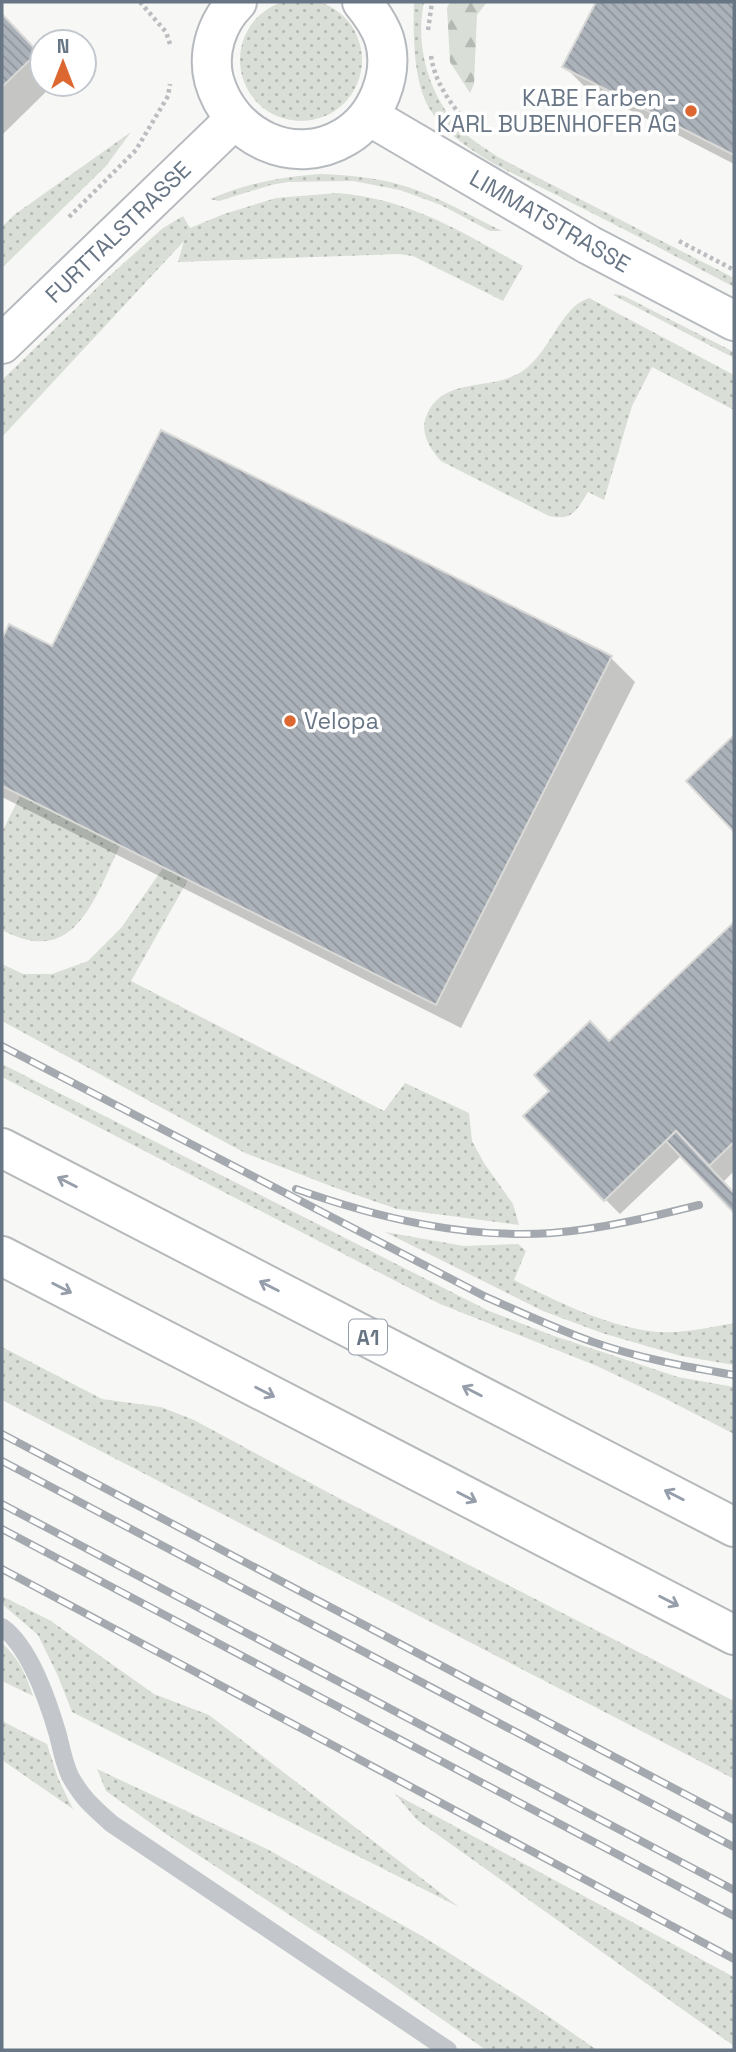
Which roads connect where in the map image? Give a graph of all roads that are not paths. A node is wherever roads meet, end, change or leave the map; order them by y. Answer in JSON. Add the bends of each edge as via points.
{"nodes":[{"id":1,"x":237,"y":2,"type":"edge"},
{"id":2,"x":362,"y":2,"type":"edge"},
{"id":3,"x":369,"y":117,"type":"junction"},
{"id":4,"x":234,"y":120,"type":"junction"},
{"id":5,"x":734,"y":321,"type":"edge"},
{"id":6,"x":2,"y":344,"type":"edge"},
{"id":7,"x":2,"y":1148,"type":"edge"},
{"id":8,"x":2,"y":1256,"type":"edge"},
{"id":9,"x":734,"y":1527,"type":"edge"},
{"id":10,"x":2,"y":1627,"type":"edge"},
{"id":11,"x":734,"y":1635,"type":"edge"},
{"id":12,"x":448,"y":2050,"type":"edge"}],
"edges":[{"from":1,"to":4,"type":"main road","via":[[226,13],[212,54],[219,96]]},
{"from":2,"to":3,"type":"main road","via":[[384,40],[387,66],[382,93]]},
{"from":3,"to":4,"type":"main road","via":[[346,136],[317,148],[287,149],[258,139]]},
{"from":3,"to":5,"type":"main road","name":"LIMMATSTRASSE","via":[[589,245]]},
{"from":4,"to":6,"type":"main road","name":"FURTTALSTRASSE"},
{"from":9,"to":7,"type":"main road","number":"A1","one_way":true},
{"from":8,"to":11,"type":"main road","one_way":true},
{"from":10,"to":12,"type":"lane","via":[[13,1635],[32,1664],[68,1773],[85,1800],[112,1824]]}]}
